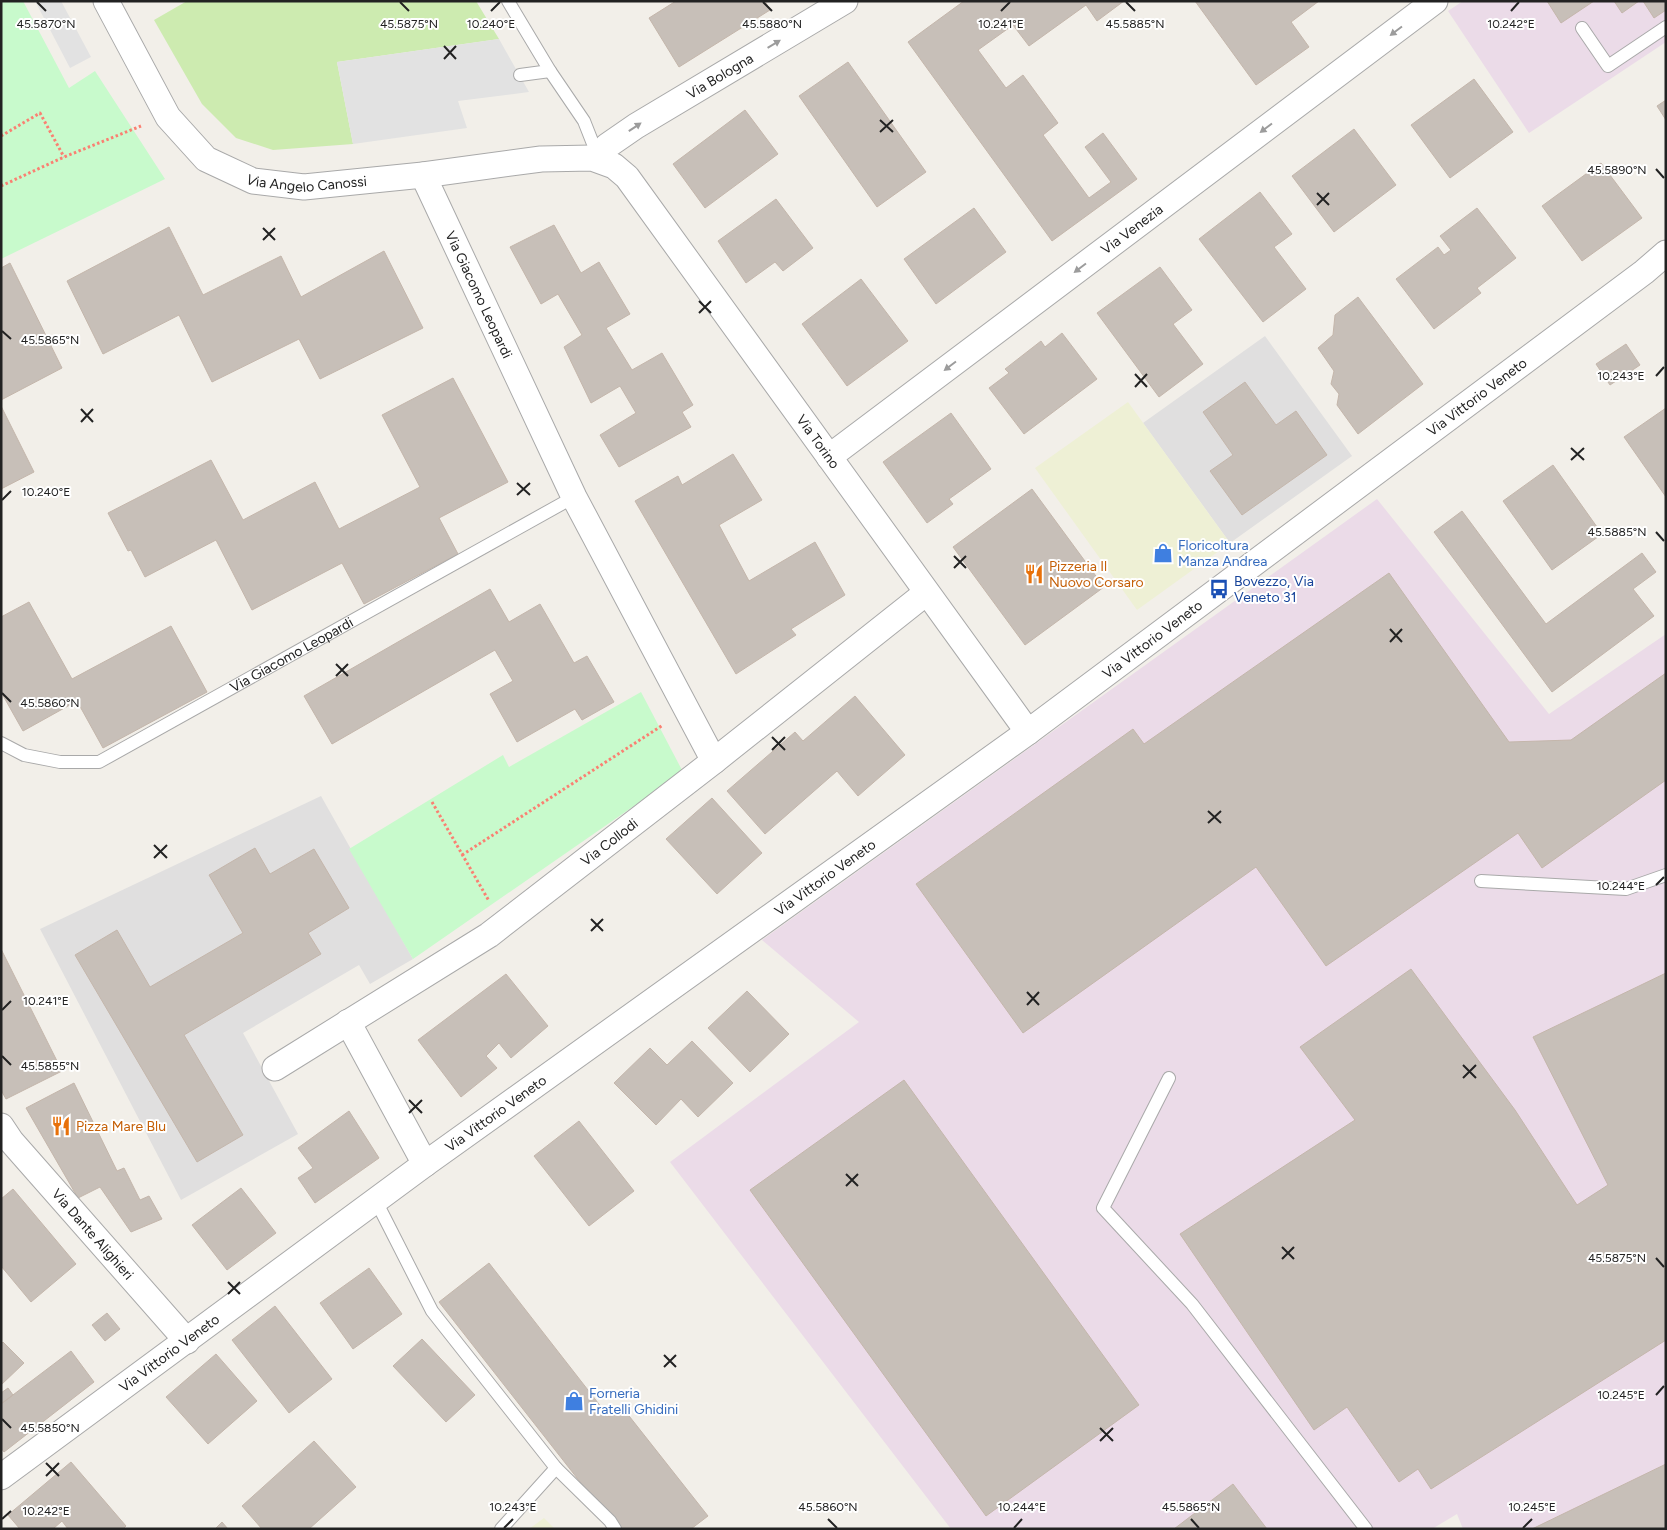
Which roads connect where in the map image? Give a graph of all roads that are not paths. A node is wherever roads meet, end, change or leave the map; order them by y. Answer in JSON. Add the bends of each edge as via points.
{"nodes":[{"id":1,"x":106,"y":1,"type":"edge"},
{"id":2,"x":508,"y":1,"type":"edge"},
{"id":3,"x":845,"y":1,"type":"edge"},
{"id":4,"x":1435,"y":1,"type":"edge"},
{"id":5,"x":1666,"y":27,"type":"edge"},
{"id":6,"x":1582,"y":28,"type":"dead end"},
{"id":7,"x":550,"y":71,"type":"junction"},
{"id":8,"x":520,"y":75,"type":"dead end"},
{"id":9,"x":599,"y":159,"type":"junction"},
{"id":10,"x":423,"y":175,"type":"junction"},
{"id":11,"x":1666,"y":253,"type":"edge"},
{"id":12,"x":1655,"y":267,"type":"edge"},
{"id":13,"x":829,"y":457,"type":"junction"},
{"id":14,"x":574,"y":497,"type":"junction"},
{"id":15,"x":926,"y":593,"type":"junction"},
{"id":16,"x":1028,"y":732,"type":"junction"},
{"id":17,"x":1,"y":743,"type":"edge"},
{"id":18,"x":714,"y":761,"type":"junction"},
{"id":19,"x":1666,"y":875,"type":"edge"},
{"id":20,"x":1481,"y":881,"type":"dead end"},
{"id":21,"x":348,"y":1022,"type":"junction"},
{"id":22,"x":275,"y":1068,"type":"dead end"},
{"id":23,"x":1169,"y":1078,"type":"dead end"},
{"id":24,"x":4,"y":1139,"type":"edge"},
{"id":25,"x":425,"y":1164,"type":"junction"},
{"id":26,"x":376,"y":1201,"type":"junction"},
{"id":27,"x":187,"y":1341,"type":"junction"},
{"id":28,"x":556,"y":1468,"type":"junction"},
{"id":29,"x":1,"y":1477,"type":"edge"},
{"id":30,"x":501,"y":1529,"type":"edge"},
{"id":31,"x":615,"y":1529,"type":"edge"},
{"id":32,"x":1366,"y":1529,"type":"edge"}],
"edges":[{"from":1,"to":10,"type":"street","name":"Via Angelo Canossi","via":[[168,117],[206,159],[254,181],[304,187]]},
{"from":2,"to":7,"type":"lane"},
{"from":9,"to":3,"type":"street","name":"Via Bologna","one_way":true,"via":[[607,146],[636,126]]},
{"from":4,"to":13,"type":"street","name":"Via Venezia","one_way":true},
{"from":5,"to":6,"type":"lane","via":[[1608,66]]},
{"from":7,"to":8,"type":"lane"},
{"from":7,"to":9,"type":"lane","via":[[584,121]]},
{"from":9,"to":10,"type":"street","name":"Via Angelo Canossi","via":[[542,159]]},
{"from":9,"to":13,"type":"street","name":"Via Torino","via":[[627,177]]},
{"from":10,"to":14,"type":"street","name":"Via Giacomo Leopardi"},
{"from":11,"to":12,"type":"street","name":"Via Vittorio Veneto"},
{"from":12,"to":16,"type":"street","name":"Via Vittorio Veneto"},
{"from":13,"to":15,"type":"street","name":"Via Torino"},
{"from":14,"to":17,"type":"lane","name":"Via Giacomo Leopardi","via":[[98,762],[60,762],[24,755]]},
{"from":14,"to":18,"type":"street","name":"Via Giacomo Leopardi"},
{"from":15,"to":16,"type":"street","name":"Via Torino"},
{"from":15,"to":18,"type":"street","name":"Via Collodi"},
{"from":16,"to":25,"type":"street","name":"Via Vittorio Veneto"},
{"from":18,"to":21,"type":"street","name":"Via Collodi","via":[[489,935]]},
{"from":19,"to":20,"type":"lane","via":[[1626,889]]},
{"from":21,"to":22,"type":"street","name":"Via Collodi"},
{"from":21,"to":25,"type":"street"},
{"from":23,"to":32,"type":"lane","via":[[1103,1208],[1192,1304]]},
{"from":24,"to":27,"type":"street","name":"Via Dante Alighieri"},
{"from":25,"to":26,"type":"street","name":"Via Vittorio Veneto"},
{"from":26,"to":27,"type":"street","name":"Via Vittorio Veneto"},
{"from":26,"to":28,"type":"lane","via":[[432,1311]]},
{"from":27,"to":29,"type":"street","name":"Via Vittorio Veneto"},
{"from":28,"to":30,"type":"lane"},
{"from":28,"to":31,"type":"lane"}]}
